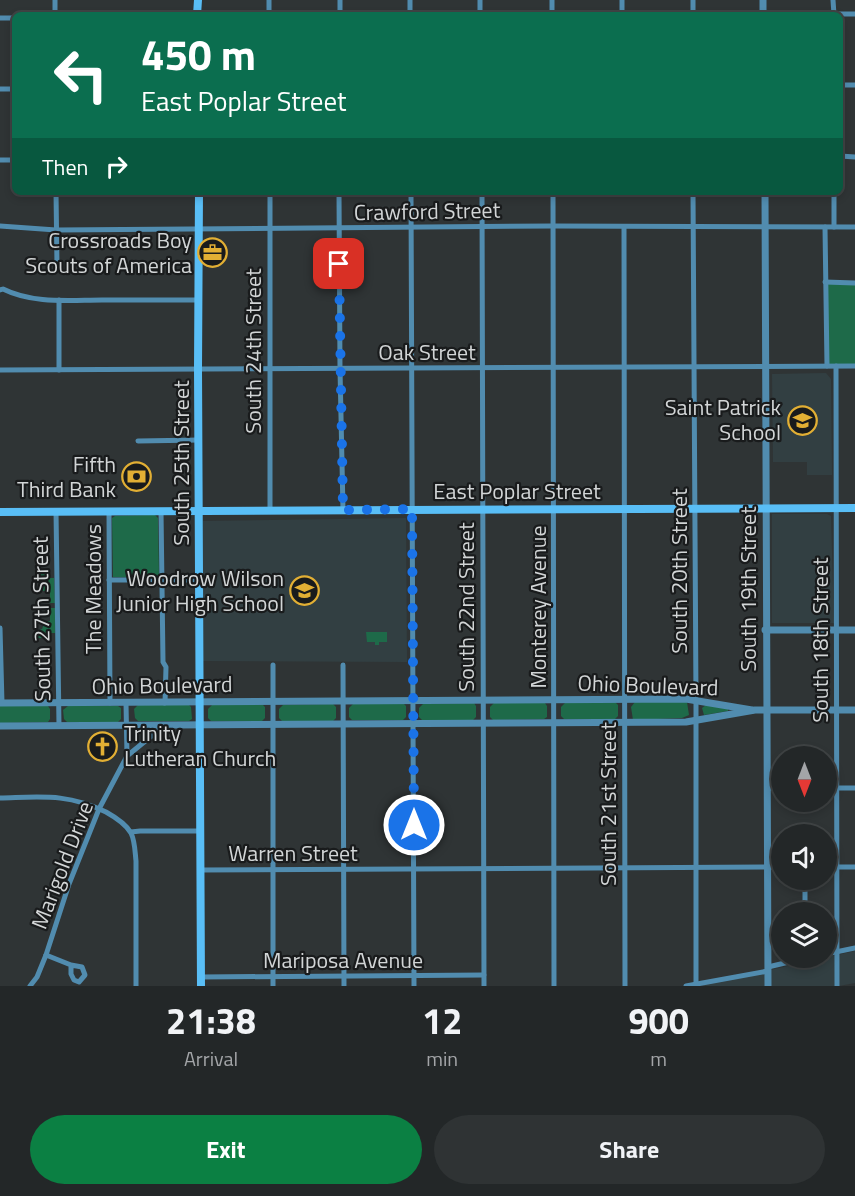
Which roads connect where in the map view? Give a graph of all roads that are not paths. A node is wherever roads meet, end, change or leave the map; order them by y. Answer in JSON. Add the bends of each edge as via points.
{"nodes":[{"id":1,"x":56,"y":195,"type":"edge"},
{"id":2,"x":199,"y":195,"type":"edge"},
{"id":3,"x":270,"y":195,"type":"edge"},
{"id":4,"x":339,"y":195,"type":"edge"},
{"id":5,"x":411,"y":195,"type":"edge"},
{"id":6,"x":482,"y":195,"type":"edge"},
{"id":7,"x":553,"y":195,"type":"edge"},
{"id":8,"x":693,"y":195,"type":"edge"},
{"id":9,"x":765,"y":195,"type":"edge"},
{"id":10,"x":834,"y":195,"type":"edge"},
{"id":11,"x":0,"y":226,"type":"edge"},
{"id":12,"x":553,"y":226,"type":"junction"},
{"id":13,"x":411,"y":227,"type":"junction"},
{"id":14,"x":482,"y":227,"type":"junction"},
{"id":15,"x":624,"y":227,"type":"junction"},
{"id":16,"x":693,"y":227,"type":"junction"},
{"id":17,"x":825,"y":227,"type":"junction"},
{"id":18,"x":834,"y":227,"type":"junction"},
{"id":19,"x":855,"y":227,"type":"edge"},
{"id":20,"x":765,"y":228,"type":"junction"},
{"id":21,"x":199,"y":229,"type":"junction"},
{"id":22,"x":270,"y":229,"type":"junction"},
{"id":23,"x":339,"y":229,"type":"junction"},
{"id":24,"x":56,"y":230,"type":"junction"},
{"id":25,"x":57,"y":266,"type":"dead end"},
{"id":26,"x":825,"y":282,"type":"junction"},
{"id":27,"x":855,"y":283,"type":"edge"},
{"id":28,"x":1,"y":288,"type":"edge"},
{"id":29,"x":59,"y":300,"type":"junction"},
{"id":30,"x":199,"y":300,"type":"junction"},
{"id":31,"x":827,"y":366,"type":"junction"},
{"id":32,"x":837,"y":366,"type":"junction"},
{"id":33,"x":855,"y":366,"type":"edge"},
{"id":34,"x":694,"y":367,"type":"junction"},
{"id":35,"x":765,"y":367,"type":"junction"},
{"id":36,"x":410,"y":368,"type":"junction"},
{"id":37,"x":482,"y":368,"type":"junction"},
{"id":38,"x":554,"y":368,"type":"junction"},
{"id":39,"x":624,"y":368,"type":"junction"},
{"id":40,"x":198,"y":369,"type":"junction"},
{"id":41,"x":269,"y":369,"type":"junction"},
{"id":42,"x":340,"y":369,"type":"junction"},
{"id":43,"x":0,"y":370,"type":"edge"},
{"id":44,"x":59,"y":370,"type":"junction"},
{"id":45,"x":199,"y":440,"type":"junction"},
{"id":46,"x":138,"y":441,"type":"dead end"},
{"id":47,"x":554,"y":508,"type":"junction"},
{"id":48,"x":695,"y":508,"type":"junction"},
{"id":49,"x":766,"y":508,"type":"junction"},
{"id":50,"x":837,"y":508,"type":"junction"},
{"id":51,"x":855,"y":508,"type":"edge"},
{"id":52,"x":412,"y":509,"type":"junction"},
{"id":53,"x":482,"y":509,"type":"junction"},
{"id":54,"x":624,"y":509,"type":"junction"},
{"id":55,"x":199,"y":510,"type":"junction"},
{"id":56,"x":270,"y":510,"type":"junction"},
{"id":57,"x":343,"y":510,"type":"junction"},
{"id":58,"x":161,"y":511,"type":"junction"},
{"id":59,"x":0,"y":512,"type":"edge"},
{"id":60,"x":56,"y":512,"type":"junction"},
{"id":61,"x":109,"y":512,"type":"junction"},
{"id":62,"x":109,"y":580,"type":"junction"},
{"id":63,"x":163,"y":580,"type":"junction"},
{"id":64,"x":199,"y":580,"type":"junction"},
{"id":65,"x":0,"y":628,"type":"edge"},
{"id":66,"x":765,"y":630,"type":"junction"},
{"id":67,"x":837,"y":630,"type":"junction"},
{"id":68,"x":855,"y":630,"type":"edge"},
{"id":69,"x":273,"y":665,"type":"dead end"},
{"id":70,"x":343,"y":666,"type":"dead end"},
{"id":71,"x":484,"y":700,"type":"junction"},
{"id":72,"x":555,"y":700,"type":"junction"},
{"id":73,"x":625,"y":700,"type":"junction"},
{"id":74,"x":696,"y":700,"type":"junction"},
{"id":75,"x":343,"y":701,"type":"junction"},
{"id":76,"x":414,"y":701,"type":"junction"},
{"id":77,"x":273,"y":702,"type":"junction"},
{"id":78,"x":1,"y":703,"type":"edge"},
{"id":79,"x":110,"y":703,"type":"junction"},
{"id":80,"x":126,"y":703,"type":"junction"},
{"id":81,"x":165,"y":703,"type":"junction"},
{"id":82,"x":200,"y":703,"type":"junction"},
{"id":83,"x":59,"y":704,"type":"junction"},
{"id":84,"x":755,"y":710,"type":"junction"},
{"id":85,"x":766,"y":710,"type":"junction"},
{"id":86,"x":837,"y":710,"type":"junction"},
{"id":87,"x":855,"y":710,"type":"edge"},
{"id":88,"x":696,"y":721,"type":"junction"},
{"id":89,"x":484,"y":723,"type":"junction"},
{"id":90,"x":555,"y":723,"type":"junction"},
{"id":91,"x":625,"y":723,"type":"junction"},
{"id":92,"x":344,"y":724,"type":"junction"},
{"id":93,"x":413,"y":724,"type":"junction"},
{"id":94,"x":127,"y":725,"type":"junction"},
{"id":95,"x":165,"y":725,"type":"junction"},
{"id":96,"x":200,"y":725,"type":"junction"},
{"id":97,"x":273,"y":725,"type":"junction"},
{"id":98,"x":0,"y":726,"type":"edge"},
{"id":99,"x":59,"y":726,"type":"junction"},
{"id":100,"x":837,"y":746,"type":"edge"},
{"id":101,"x":127,"y":756,"type":"junction"},
{"id":102,"x":767,"y":788,"type":"junction"},
{"id":103,"x":771,"y":788,"type":"edge"},
{"id":104,"x":837,"y":788,"type":"joint"},
{"id":105,"x":855,"y":788,"type":"edge"},
{"id":106,"x":0,"y":798,"type":"edge"},
{"id":107,"x":99,"y":809,"type":"junction"},
{"id":108,"x":201,"y":831,"type":"junction"},
{"id":109,"x":131,"y":832,"type":"junction"},
{"id":110,"x":625,"y":867,"type":"junction"},
{"id":111,"x":696,"y":867,"type":"junction"},
{"id":112,"x":766,"y":867,"type":"junction"},
{"id":113,"x":771,"y":867,"type":"edge"},
{"id":114,"x":838,"y":867,"type":"junction"},
{"id":115,"x":855,"y":867,"type":"edge"},
{"id":116,"x":484,"y":868,"type":"junction"},
{"id":117,"x":554,"y":868,"type":"junction"},
{"id":118,"x":343,"y":869,"type":"junction"},
{"id":119,"x":414,"y":869,"type":"junction"},
{"id":120,"x":201,"y":870,"type":"junction"},
{"id":121,"x":273,"y":870,"type":"junction"},
{"id":122,"x":855,"y":948,"type":"edge"},
{"id":123,"x":837,"y":952,"type":"joint"},
{"id":124,"x":46,"y":955,"type":"junction"},
{"id":125,"x":71,"y":966,"type":"dead end"},
{"id":126,"x":771,"y":968,"type":"edge"},
{"id":127,"x":837,"y":968,"type":"edge"},
{"id":128,"x":768,"y":969,"type":"junction"},
{"id":129,"x":484,"y":975,"type":"junction"},
{"id":130,"x":344,"y":976,"type":"junction"},
{"id":131,"x":414,"y":976,"type":"junction"},
{"id":132,"x":273,"y":977,"type":"junction"},
{"id":133,"x":201,"y":982,"type":"edge"},
{"id":134,"x":696,"y":985,"type":"edge"},
{"id":135,"x":30,"y":986,"type":"edge"},
{"id":136,"x":136,"y":986,"type":"edge"},
{"id":137,"x":273,"y":986,"type":"edge"},
{"id":138,"x":344,"y":986,"type":"edge"},
{"id":139,"x":414,"y":986,"type":"edge"},
{"id":140,"x":484,"y":986,"type":"edge"},
{"id":141,"x":554,"y":986,"type":"edge"},
{"id":142,"x":624,"y":986,"type":"edge"},
{"id":143,"x":686,"y":986,"type":"edge"},
{"id":144,"x":768,"y":986,"type":"edge"},
{"id":145,"x":837,"y":986,"type":"edge"}],
"edges":[{"from":1,"to":24,"type":"street"},
{"from":2,"to":21,"type":"main road","name":"South 25th Street"},
{"from":3,"to":22,"type":"street","name":"South 24th Street"},
{"from":4,"to":23,"type":"street"},
{"from":5,"to":13,"type":"street"},
{"from":6,"to":14,"type":"street","name":"South 22nd Street"},
{"from":7,"to":12,"type":"street","name":"Monterey Avenue"},
{"from":8,"to":16,"type":"street","name":"South 20th Street"},
{"from":9,"to":20,"type":"street","name":"South 19th Street"},
{"from":10,"to":18,"type":"street"},
{"from":11,"to":24,"type":"street","name":"Crawford Street"},
{"from":12,"to":14,"type":"street","name":"Crawford Street"},
{"from":12,"to":15,"type":"street","name":"Crawford Street"},
{"from":12,"to":38,"type":"street","name":"Monterey Avenue"},
{"from":13,"to":14,"type":"street","name":"Crawford Street"},
{"from":13,"to":23,"type":"street","name":"Crawford Street"},
{"from":13,"to":36,"type":"street"},
{"from":14,"to":37,"type":"street","name":"South 22nd Street"},
{"from":15,"to":16,"type":"street","name":"Crawford Street"},
{"from":15,"to":39,"type":"street","name":"South 21st Street"},
{"from":16,"to":20,"type":"street","name":"Crawford Street"},
{"from":16,"to":34,"type":"street","name":"South 20th Street"},
{"from":17,"to":18,"type":"street","name":"Crawford Street"},
{"from":17,"to":20,"type":"street","name":"Crawford Street"},
{"from":17,"to":26,"type":"street"},
{"from":18,"to":19,"type":"street","name":"Crawford Street"},
{"from":20,"to":35,"type":"street","name":"South 19th Street"},
{"from":21,"to":22,"type":"street","name":"Crawford Street"},
{"from":21,"to":24,"type":"street","name":"Crawford Street"},
{"from":21,"to":30,"type":"main road","name":"South 25th Street"},
{"from":22,"to":23,"type":"street","name":"Crawford Street"},
{"from":22,"to":41,"type":"street","name":"South 24th Street"},
{"from":23,"to":42,"type":"street"},
{"from":24,"to":25,"type":"street"},
{"from":26,"to":27,"type":"street"},
{"from":26,"to":31,"type":"street"},
{"from":28,"to":29,"type":"street","via":[[31,299]]},
{"from":29,"to":30,"type":"street"},
{"from":29,"to":44,"type":"street"},
{"from":30,"to":40,"type":"main road","name":"South 25th Street"},
{"from":31,"to":32,"type":"street","name":"Oak Street"},
{"from":31,"to":35,"type":"street","name":"Oak Street"},
{"from":32,"to":33,"type":"street","name":"Oak Street"},
{"from":32,"to":50,"type":"street","name":"South 18th Street"},
{"from":34,"to":35,"type":"street","name":"Oak Street"},
{"from":34,"to":39,"type":"street","name":"Oak Street"},
{"from":34,"to":48,"type":"street","name":"South 20th Street"},
{"from":35,"to":49,"type":"street","name":"South 19th Street"},
{"from":36,"to":37,"type":"street","name":"Oak Street"},
{"from":36,"to":42,"type":"street","name":"Oak Street"},
{"from":36,"to":52,"type":"street"},
{"from":37,"to":38,"type":"street","name":"Oak Street"},
{"from":37,"to":53,"type":"street","name":"South 22nd Street"},
{"from":38,"to":39,"type":"street","name":"Oak Street"},
{"from":38,"to":47,"type":"street","name":"Monterey Avenue"},
{"from":39,"to":54,"type":"street","name":"South 21st Street"},
{"from":40,"to":41,"type":"street","name":"Oak Street"},
{"from":40,"to":44,"type":"street","name":"Oak Street"},
{"from":40,"to":45,"type":"main road","name":"South 25th Street"},
{"from":41,"to":42,"type":"street","name":"Oak Street"},
{"from":41,"to":56,"type":"street","name":"South 24th Street"},
{"from":42,"to":57,"type":"street"},
{"from":43,"to":44,"type":"street","name":"Oak Street"},
{"from":45,"to":46,"type":"street"},
{"from":45,"to":55,"type":"main road","name":"South 25th Street"},
{"from":47,"to":53,"type":"main road","name":"East Poplar Street"},
{"from":47,"to":54,"type":"main road","name":"East Poplar Street"},
{"from":47,"to":72,"type":"street","name":"Monterey Avenue"},
{"from":48,"to":49,"type":"main road","name":"East Poplar Street"},
{"from":48,"to":54,"type":"main road","name":"East Poplar Street"},
{"from":48,"to":74,"type":"street","name":"South 20th Street"},
{"from":49,"to":50,"type":"main road","name":"East Poplar Street"},
{"from":49,"to":66,"type":"street","name":"South 19th Street"},
{"from":50,"to":51,"type":"main road","name":"East Poplar Street"},
{"from":50,"to":67,"type":"street","name":"South 18th Street"},
{"from":52,"to":53,"type":"main road","name":"East Poplar Street"},
{"from":52,"to":57,"type":"main road","name":"East Poplar Street"},
{"from":52,"to":76,"type":"street"},
{"from":53,"to":71,"type":"street","name":"South 22nd Street"},
{"from":54,"to":73,"type":"street","name":"South 21st Street"},
{"from":55,"to":56,"type":"main road","name":"East Poplar Street"},
{"from":55,"to":58,"type":"main road","name":"East Poplar Street"},
{"from":55,"to":64,"type":"main road","name":"South 25th Street"},
{"from":56,"to":57,"type":"main road","name":"East Poplar Street"},
{"from":58,"to":61,"type":"main road","name":"East Poplar Street"},
{"from":58,"to":63,"type":"street"},
{"from":59,"to":60,"type":"main road","name":"East Poplar Street"},
{"from":60,"to":61,"type":"main road","name":"East Poplar Street"},
{"from":60,"to":83,"type":"street","name":"South 27th Street"},
{"from":61,"to":62,"type":"street","name":"The Meadows"},
{"from":62,"to":63,"type":"street"},
{"from":62,"to":79,"type":"street","name":"The Meadows"},
{"from":63,"to":64,"type":"street"},
{"from":63,"to":81,"type":"street"},
{"from":64,"to":82,"type":"main road","name":"South 25th Street"},
{"from":65,"to":78,"type":"street"},
{"from":66,"to":67,"type":"street"},
{"from":66,"to":85,"type":"street","name":"South 19th Street"},
{"from":67,"to":68,"type":"street"},
{"from":67,"to":86,"type":"street","name":"South 18th Street"},
{"from":69,"to":77,"type":"street"},
{"from":70,"to":75,"type":"street"},
{"from":71,"to":72,"type":"street","name":"Ohio Boulevard"},
{"from":71,"to":76,"type":"street","name":"Ohio Boulevard"},
{"from":71,"to":89,"type":"street","name":"South 22nd Street"},
{"from":72,"to":73,"type":"street","name":"Ohio Boulevard"},
{"from":72,"to":90,"type":"street","name":"Monterey Avenue"},
{"from":73,"to":74,"type":"street","name":"Ohio Boulevard"},
{"from":73,"to":91,"type":"street","name":"South 21st Street"},
{"from":74,"to":84,"type":"street","name":"Ohio Boulevard"},
{"from":74,"to":88,"type":"street","name":"South 20th Street"},
{"from":75,"to":76,"type":"street","name":"Ohio Boulevard"},
{"from":75,"to":77,"type":"street","name":"Ohio Boulevard"},
{"from":75,"to":92,"type":"street"},
{"from":76,"to":93,"type":"street"},
{"from":77,"to":82,"type":"street","name":"Ohio Boulevard"},
{"from":77,"to":97,"type":"street"},
{"from":78,"to":83,"type":"street","name":"Ohio Boulevard"},
{"from":79,"to":80,"type":"street","name":"Ohio Boulevard"},
{"from":79,"to":83,"type":"street","name":"Ohio Boulevard"},
{"from":80,"to":81,"type":"street","name":"Ohio Boulevard"},
{"from":80,"to":94,"type":"street","name":"Marigold Drive"},
{"from":81,"to":82,"type":"street","name":"Ohio Boulevard"},
{"from":82,"to":96,"type":"main road","name":"South 25th Street"},
{"from":83,"to":99,"type":"street","name":"South 27th Street"},
{"from":84,"to":85,"type":"street"},
{"from":84,"to":88,"type":"street","name":"Ohio Boulevard"},
{"from":85,"to":86,"type":"street"},
{"from":85,"to":102,"type":"street","name":"South 19th Street"},
{"from":86,"to":87,"type":"street"},
{"from":86,"to":100,"type":"street","name":"South 18th Street"},
{"from":88,"to":91,"type":"street","name":"Ohio Boulevard"},
{"from":88,"to":111,"type":"street","name":"South 20th Street"},
{"from":89,"to":90,"type":"street","name":"Ohio Boulevard"},
{"from":89,"to":93,"type":"street","name":"Ohio Boulevard"},
{"from":89,"to":116,"type":"street","name":"South 22nd Street"},
{"from":90,"to":91,"type":"street","name":"Ohio Boulevard"},
{"from":90,"to":117,"type":"street","name":"Monterey Avenue"},
{"from":91,"to":110,"type":"street","name":"South 21st Street"},
{"from":92,"to":93,"type":"street","name":"Ohio Boulevard"},
{"from":92,"to":97,"type":"street","name":"Ohio Boulevard"},
{"from":92,"to":118,"type":"street"},
{"from":93,"to":119,"type":"street"},
{"from":94,"to":95,"type":"street","name":"Ohio Boulevard"},
{"from":94,"to":99,"type":"street","name":"Ohio Boulevard"},
{"from":94,"to":101,"type":"street","name":"Marigold Drive"},
{"from":95,"to":96,"type":"street","name":"Ohio Boulevard"},
{"from":95,"to":101,"type":"street","name":"Marigold Drive"},
{"from":96,"to":97,"type":"street","name":"Ohio Boulevard"},
{"from":96,"to":108,"type":"main road","name":"South 25th Street"},
{"from":97,"to":121,"type":"street"},
{"from":98,"to":99,"type":"street","name":"Ohio Boulevard"},
{"from":101,"to":107,"type":"street","name":"Marigold Drive"},
{"from":102,"to":103,"type":"street"},
{"from":102,"to":112,"type":"street","name":"South 19th Street"},
{"from":104,"to":105,"type":"street"},
{"from":104,"to":114,"type":"street","name":"South 18th Street"},
{"from":106,"to":107,"type":"street","via":[[59,797]]},
{"from":107,"to":109,"type":"street"},
{"from":107,"to":124,"type":"street","name":"Marigold Drive"},
{"from":108,"to":109,"type":"street"},
{"from":108,"to":120,"type":"main road","name":"South 25th Street"},
{"from":109,"to":136,"type":"street","via":[[136,861]]},
{"from":110,"to":111,"type":"street","name":"Warren Street"},
{"from":110,"to":117,"type":"street","name":"Warren Street"},
{"from":110,"to":142,"type":"street","name":"South 21st Street"},
{"from":111,"to":112,"type":"street","name":"Warren Street"},
{"from":111,"to":134,"type":"street","name":"South 20th Street"},
{"from":112,"to":113,"type":"street","name":"Warren Street"},
{"from":112,"to":128,"type":"street","name":"South 19th Street"},
{"from":114,"to":115,"type":"street"},
{"from":114,"to":123,"type":"street","name":"South 18th Street"},
{"from":116,"to":117,"type":"street","name":"Warren Street"},
{"from":116,"to":119,"type":"street","name":"Warren Street"},
{"from":116,"to":129,"type":"street","name":"South 22nd Street"},
{"from":117,"to":141,"type":"street","name":"Monterey Avenue"},
{"from":118,"to":119,"type":"street","name":"Warren Street"},
{"from":118,"to":121,"type":"street","name":"Warren Street"},
{"from":118,"to":130,"type":"street"},
{"from":119,"to":131,"type":"street"},
{"from":120,"to":121,"type":"street","name":"Warren Street"},
{"from":120,"to":133,"type":"main road","name":"South 25th Street"},
{"from":121,"to":132,"type":"street"},
{"from":122,"to":123,"type":"street"},
{"from":124,"to":125,"type":"street"},
{"from":124,"to":135,"type":"street","name":"Marigold Drive"},
{"from":126,"to":128,"type":"street"},
{"from":127,"to":145,"type":"street","name":"South 18th Street"},
{"from":128,"to":134,"type":"street"},
{"from":128,"to":144,"type":"street","name":"South 19th Street"},
{"from":129,"to":131,"type":"street","name":"Mariposa Avenue"},
{"from":129,"to":140,"type":"street","name":"South 22nd Street"},
{"from":130,"to":131,"type":"street","name":"Mariposa Avenue"},
{"from":130,"to":132,"type":"street","name":"Mariposa Avenue"},
{"from":130,"to":138,"type":"street"},
{"from":131,"to":139,"type":"street"},
{"from":132,"to":133,"type":"street","name":"Mariposa Avenue"},
{"from":132,"to":137,"type":"street"},
{"from":134,"to":143,"type":"street"}]}
